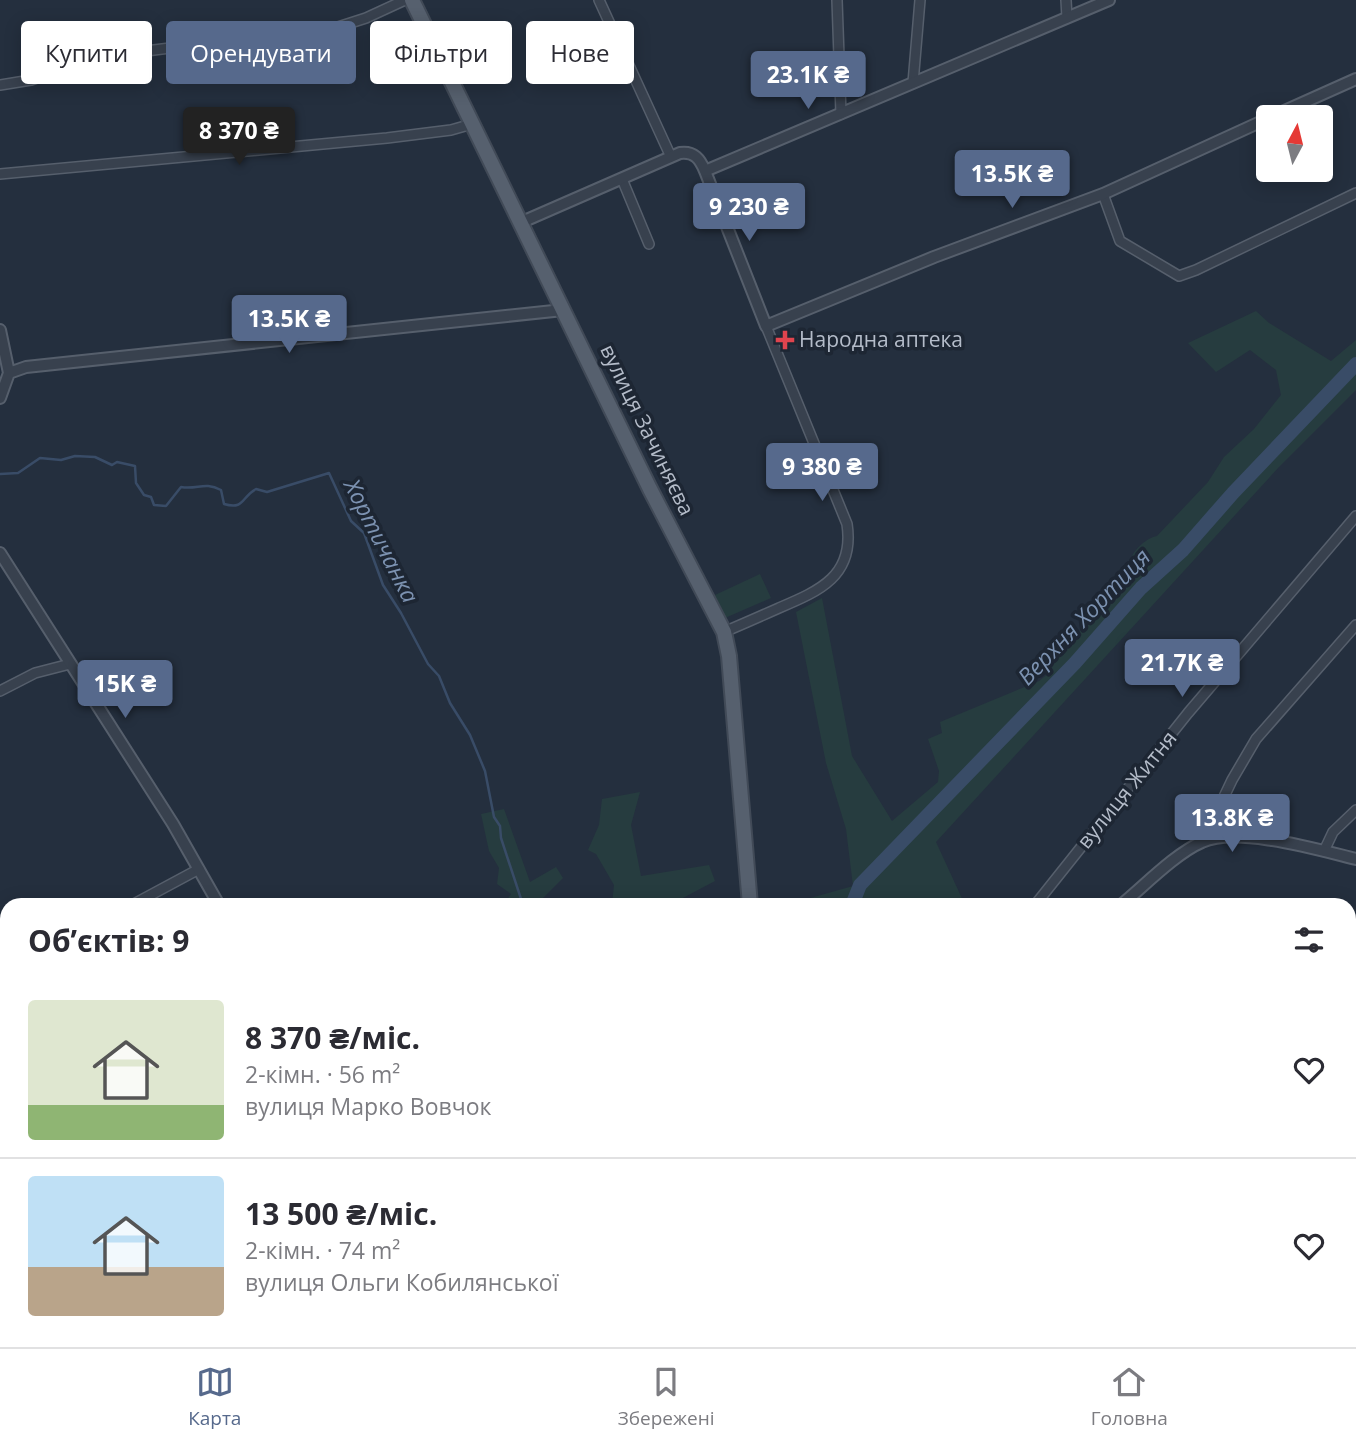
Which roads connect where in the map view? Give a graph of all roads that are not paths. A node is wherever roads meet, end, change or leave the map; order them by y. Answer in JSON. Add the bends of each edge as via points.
{"nodes":[{"id":1,"x":405,"y":0,"type":"edge"},
{"id":2,"x":412,"y":0,"type":"edge"},
{"id":3,"x":599,"y":0,"type":"edge"},
{"id":4,"x":837,"y":0,"type":"edge"},
{"id":5,"x":920,"y":0,"type":"edge"},
{"id":6,"x":1066,"y":0,"type":"edge"},
{"id":7,"x":1109,"y":0,"type":"edge"},
{"id":8,"x":1068,"y":18,"type":"junction"},
{"id":9,"x":1356,"y":79,"type":"edge"},
{"id":10,"x":913,"y":83,"type":"junction"},
{"id":11,"x":0,"y":85,"type":"edge"},
{"id":12,"x":1299,"y":105,"type":"edge"},
{"id":13,"x":841,"y":114,"type":"junction"},
{"id":14,"x":472,"y":124,"type":"junction"},
{"id":15,"x":1256,"y":124,"type":"edge"},
{"id":16,"x":671,"y":157,"type":"junction"},
{"id":17,"x":705,"y":171,"type":"junction"},
{"id":18,"x":0,"y":174,"type":"edge"},
{"id":19,"x":622,"y":178,"type":"junction"},
{"id":20,"x":1356,"y":192,"type":"edge"},
{"id":21,"x":1102,"y":194,"type":"junction"},
{"id":22,"x":522,"y":222,"type":"junction"},
{"id":23,"x":649,"y":244,"type":"dead end"},
{"id":24,"x":563,"y":310,"type":"junction"},
{"id":25,"x":766,"y":326,"type":"junction"},
{"id":26,"x":0,"y":330,"type":"edge"},
{"id":27,"x":9,"y":373,"type":"junction"},
{"id":28,"x":0,"y":398,"type":"edge"},
{"id":29,"x":1356,"y":516,"type":"edge"},
{"id":30,"x":0,"y":553,"type":"edge"},
{"id":31,"x":1356,"y":625,"type":"edge"},
{"id":32,"x":724,"y":632,"type":"junction"},
{"id":33,"x":70,"y":664,"type":"junction"},
{"id":34,"x":0,"y":691,"type":"edge"},
{"id":35,"x":1356,"y":810,"type":"edge"},
{"id":36,"x":1203,"y":841,"type":"junction"},
{"id":37,"x":1324,"y":851,"type":"junction"},
{"id":38,"x":1356,"y":859,"type":"edge"},
{"id":39,"x":199,"y":869,"type":"junction"},
{"id":40,"x":145,"y":898,"type":"edge"},
{"id":41,"x":215,"y":898,"type":"edge"},
{"id":42,"x":749,"y":898,"type":"edge"},
{"id":43,"x":1041,"y":898,"type":"edge"},
{"id":44,"x":1129,"y":898,"type":"edge"}],
"edges":[{"from":1,"to":11,"type":"street","via":[[338,27],[130,53]]},
{"from":2,"to":14,"type":"main road","name":"вулиця Зачиняєва"},
{"from":3,"to":16,"type":"street"},
{"from":4,"to":13,"type":"street"},
{"from":5,"to":10,"type":"street"},
{"from":6,"to":8,"type":"street"},
{"from":7,"to":8,"type":"street"},
{"from":8,"to":10,"type":"street"},
{"from":9,"to":12,"type":"street"},
{"from":10,"to":13,"type":"street"},
{"from":13,"to":17,"type":"street"},
{"from":14,"to":18,"type":"street","via":[[414,135]]},
{"from":14,"to":22,"type":"main road","name":"вулиця Зачиняєва"},
{"from":15,"to":21,"type":"street"},
{"from":16,"to":17,"type":"street","via":[[689,153]]},
{"from":16,"to":19,"type":"street"},
{"from":17,"to":25,"type":"street"},
{"from":19,"to":22,"type":"street"},
{"from":19,"to":23,"type":"street"},
{"from":20,"to":21,"type":"street","via":[[1179,276],[1120,241]]},
{"from":21,"to":25,"type":"street"},
{"from":22,"to":24,"type":"main road","name":"вулиця Зачиняєва"},
{"from":24,"to":27,"type":"street","via":[[26,367]]},
{"from":24,"to":32,"type":"main road","name":"вулиця Зачиняєва"},
{"from":25,"to":32,"type":"street","via":[[847,524],[846,554],[833,579],[814,593]]},
{"from":26,"to":27,"type":"street"},
{"from":27,"to":28,"type":"street"},
{"from":29,"to":43,"type":"street","name":"вулиця Житня","via":[[1188,713]]},
{"from":30,"to":33,"type":"street"},
{"from":31,"to":36,"type":"street","via":[[1256,739]]},
{"from":32,"to":42,"type":"main road","name":"вулиця Зачиняєва"},
{"from":33,"to":34,"type":"street","via":[[35,673]]},
{"from":33,"to":39,"type":"street"},
{"from":35,"to":37,"type":"street","via":[[1334,832]]},
{"from":36,"to":37,"type":"street","via":[[1264,838]]},
{"from":36,"to":44,"type":"street"},
{"from":37,"to":38,"type":"street"},
{"from":39,"to":40,"type":"street"},
{"from":39,"to":41,"type":"street"}]}
